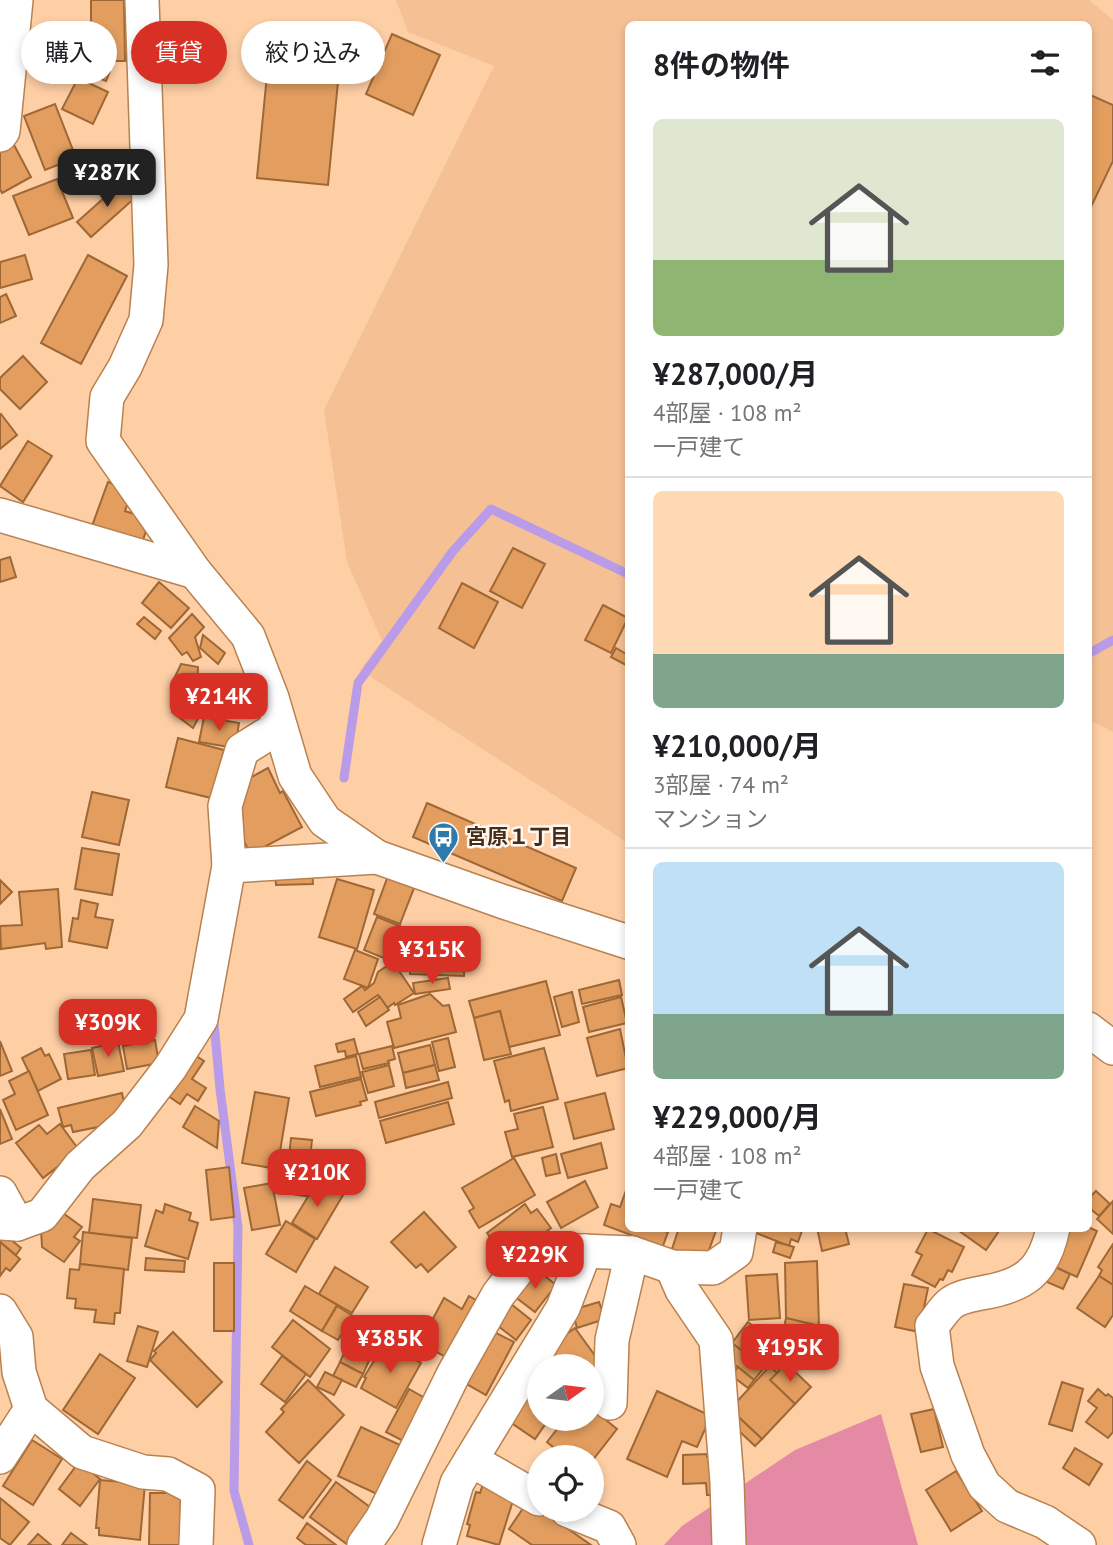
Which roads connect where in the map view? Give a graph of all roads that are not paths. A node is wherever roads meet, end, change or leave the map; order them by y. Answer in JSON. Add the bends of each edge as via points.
{"nodes":[{"id":1,"x":16,"y":0,"type":"edge"},
{"id":2,"x":142,"y":0,"type":"edge"},
{"id":3,"x":0,"y":135,"type":"edge"},
{"id":4,"x":0,"y":515,"type":"edge"},
{"id":5,"x":195,"y":572,"type":"junction"},
{"id":6,"x":280,"y":726,"type":"junction"},
{"id":7,"x":377,"y":857,"type":"junction"},
{"id":8,"x":229,"y":866,"type":"junction"},
{"id":9,"x":625,"y":941,"type":"edge"},
{"id":10,"x":1092,"y":1032,"type":"edge"},
{"id":11,"x":1113,"y":1048,"type":"edge"},
{"id":12,"x":0,"y":1193,"type":"edge"},
{"id":13,"x":8,"y":1224,"type":"edge"},
{"id":14,"x":739,"y":1232,"type":"edge"},
{"id":15,"x":1052,"y":1232,"type":"edge"},
{"id":16,"x":585,"y":1251,"type":"junction"},
{"id":17,"x":632,"y":1254,"type":"junction"},
{"id":18,"x":673,"y":1267,"type":"junction"},
{"id":19,"x":0,"y":1311,"type":"edge"},
{"id":20,"x":610,"y":1403,"type":"dead end"},
{"id":21,"x":31,"y":1409,"type":"junction"},
{"id":22,"x":0,"y":1457,"type":"edge"},
{"id":23,"x":471,"y":1460,"type":"junction"},
{"id":24,"x":527,"y":1492,"type":"edge"},
{"id":25,"x":597,"y":1522,"type":"edge"},
{"id":26,"x":196,"y":1545,"type":"edge"},
{"id":27,"x":364,"y":1545,"type":"edge"},
{"id":28,"x":439,"y":1545,"type":"edge"},
{"id":29,"x":620,"y":1545,"type":"edge"},
{"id":30,"x":729,"y":1545,"type":"edge"},
{"id":31,"x":1079,"y":1545,"type":"edge"}],
"edges":[{"from":1,"to":3,"type":"street"},
{"from":2,"to":5,"type":"street","via":[[151,265],[146,320],[107,397],[103,441]]},
{"from":4,"to":5,"type":"street"},
{"from":5,"to":6,"type":"street","via":[[248,636]]},
{"from":6,"to":7,"type":"street","via":[[295,776],[326,821]]},
{"from":6,"to":8,"type":"street","via":[[243,750],[225,806]]},
{"from":7,"to":8,"type":"street"},
{"from":7,"to":9,"type":"street"},
{"from":8,"to":13,"type":"street","via":[[201,1019],[127,1125],[80,1166],[42,1216]]},
{"from":10,"to":11,"type":"street"},
{"from":12,"to":13,"type":"street"},
{"from":14,"to":18,"type":"street","via":[[736,1251],[713,1268]]},
{"from":15,"to":31,"type":"street","via":[[1048,1251],[1028,1277],[1005,1290],[951,1303],[932,1326],[937,1366],[968,1455],[984,1485],[1007,1506],[1045,1522]]},
{"from":16,"to":17,"type":"street"},
{"from":16,"to":23,"type":"street","via":[[563,1308]]},
{"from":16,"to":27,"type":"street","via":[[556,1250],[519,1268],[498,1295],[382,1519]]},
{"from":17,"to":18,"type":"street"},
{"from":17,"to":20,"type":"street","via":[[612,1340]]},
{"from":18,"to":30,"type":"street","via":[[682,1290],[716,1340]]},
{"from":19,"to":21,"type":"street","via":[[16,1337],[19,1372]]},
{"from":21,"to":22,"type":"street"},
{"from":21,"to":26,"type":"street","via":[[82,1452],[144,1472],[168,1474],[198,1490]]},
{"from":23,"to":24,"type":"street"},
{"from":23,"to":28,"type":"street","via":[[457,1483]]},
{"from":25,"to":29,"type":"street","via":[[609,1527]]}]}
